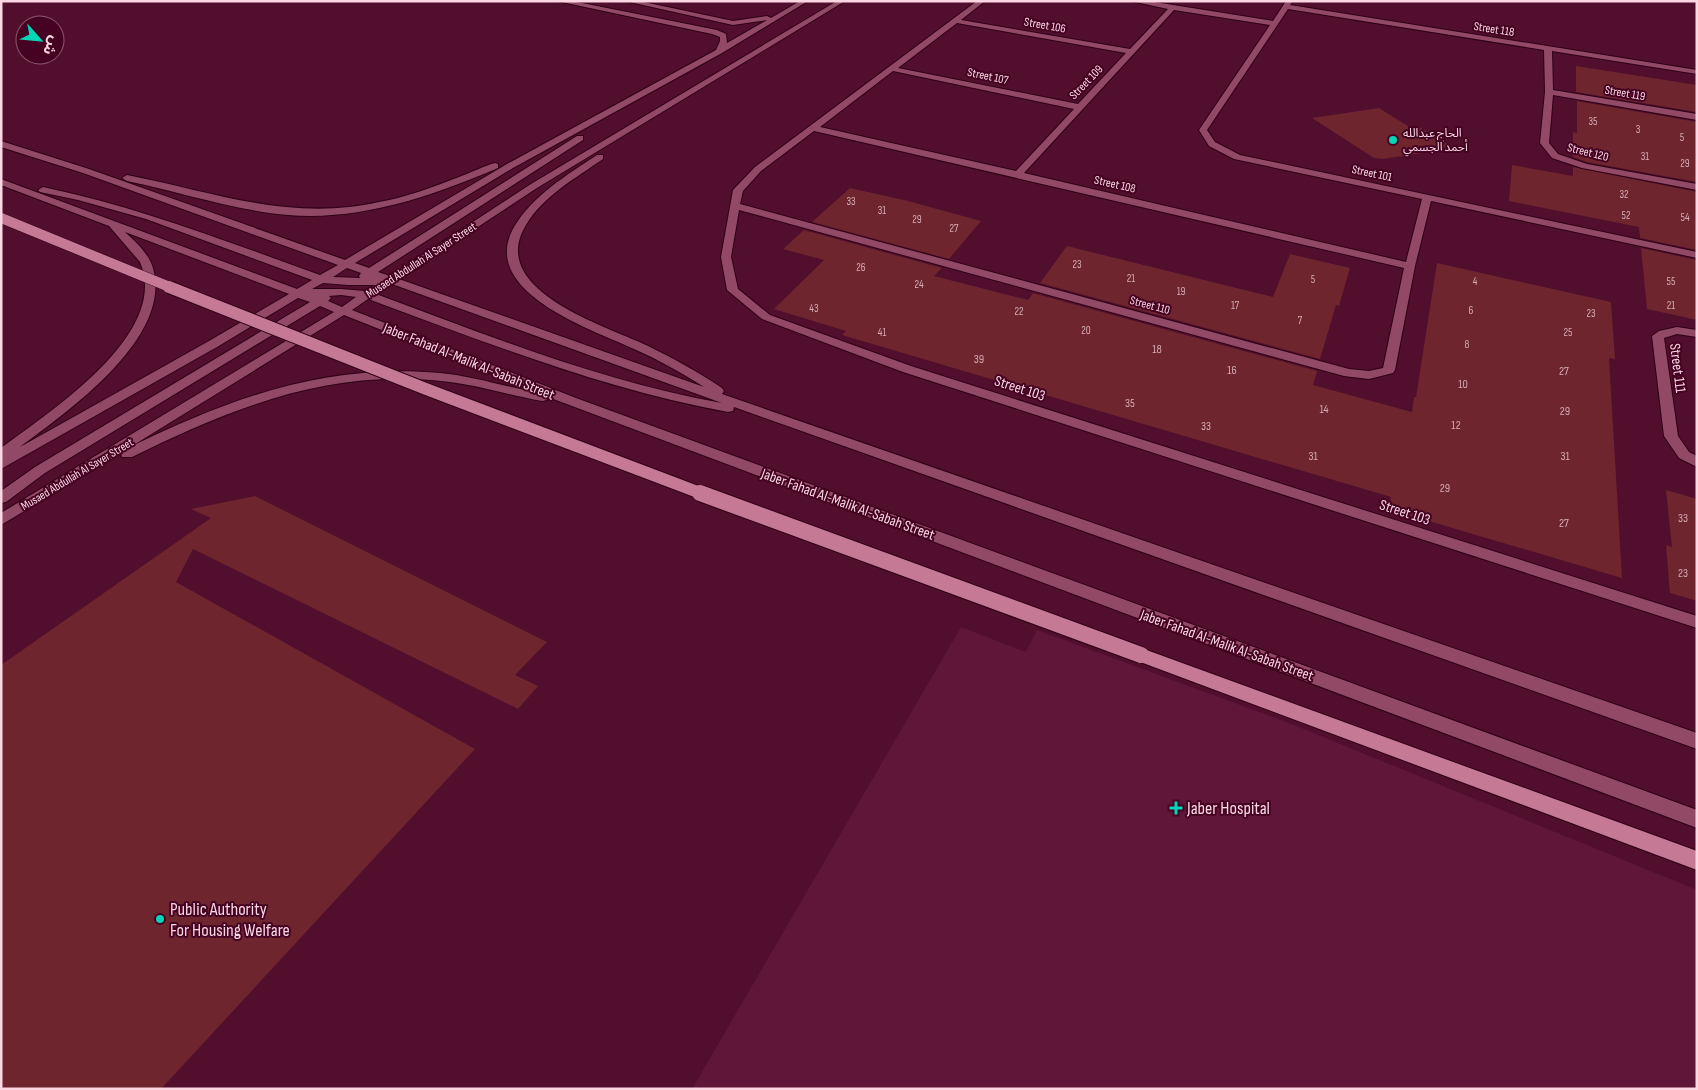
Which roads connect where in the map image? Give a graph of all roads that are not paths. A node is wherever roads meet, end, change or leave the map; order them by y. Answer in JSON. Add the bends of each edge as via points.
{"nodes":[{"id":1,"x":560,"y":1,"type":"edge"},
{"id":2,"x":628,"y":1,"type":"edge"},
{"id":3,"x":672,"y":1,"type":"edge"},
{"id":4,"x":806,"y":1,"type":"edge"},
{"id":5,"x":842,"y":1,"type":"edge"},
{"id":6,"x":982,"y":1,"type":"edge"},
{"id":7,"x":1134,"y":1,"type":"edge"},
{"id":8,"x":1289,"y":4,"type":"edge"},
{"id":9,"x":1172,"y":8,"type":"junction"},
{"id":10,"x":792,"y":9,"type":"junction"},
{"id":11,"x":680,"y":13,"type":"junction"},
{"id":12,"x":704,"y":18,"type":"junction"},
{"id":13,"x":955,"y":22,"type":"junction"},
{"id":14,"x":1276,"y":24,"type":"junction"},
{"id":15,"x":687,"y":26,"type":"junction"},
{"id":16,"x":1548,"y":49,"type":"junction"},
{"id":17,"x":719,"y":51,"type":"junction"},
{"id":18,"x":1132,"y":52,"type":"junction"},
{"id":19,"x":893,"y":69,"type":"junction"},
{"id":20,"x":1697,"y":72,"type":"edge"},
{"id":21,"x":1549,"y":92,"type":"junction"},
{"id":22,"x":620,"y":107,"type":"junction"},
{"id":23,"x":1079,"y":107,"type":"junction"},
{"id":24,"x":1697,"y":117,"type":"edge"},
{"id":25,"x":650,"y":118,"type":"junction"},
{"id":26,"x":813,"y":128,"type":"junction"},
{"id":27,"x":552,"y":143,"type":"junction"},
{"id":28,"x":1,"y":144,"type":"edge"},
{"id":29,"x":86,"y":171,"type":"junction"},
{"id":30,"x":1018,"y":174,"type":"junction"},
{"id":31,"x":1,"y":182,"type":"edge"},
{"id":32,"x":12,"y":186,"type":"junction"},
{"id":33,"x":1697,"y":187,"type":"edge"},
{"id":34,"x":1427,"y":198,"type":"junction"},
{"id":35,"x":734,"y":205,"type":"junction"},
{"id":36,"x":1,"y":218,"type":"edge"},
{"id":37,"x":110,"y":222,"type":"junction"},
{"id":38,"x":1697,"y":255,"type":"edge"},
{"id":39,"x":345,"y":264,"type":"junction"},
{"id":40,"x":1410,"y":266,"type":"junction"},
{"id":41,"x":368,"y":272,"type":"junction"},
{"id":42,"x":320,"y":279,"type":"junction"},
{"id":43,"x":390,"y":280,"type":"junction"},
{"id":44,"x":339,"y":282,"type":"junction"},
{"id":45,"x":357,"y":282,"type":"junction"},
{"id":46,"x":331,"y":292,"type":"junction"},
{"id":47,"x":297,"y":293,"type":"junction"},
{"id":48,"x":350,"y":293,"type":"junction"},
{"id":49,"x":367,"y":295,"type":"junction"},
{"id":50,"x":320,"y":302,"type":"junction"},
{"id":51,"x":343,"y":311,"type":"junction"},
{"id":52,"x":1697,"y":334,"type":"edge"},
{"id":53,"x":571,"y":401,"type":"junction"},
{"id":54,"x":738,"y":404,"type":"junction"},
{"id":55,"x":767,"y":414,"type":"junction"},
{"id":56,"x":1,"y":455,"type":"edge"},
{"id":57,"x":1697,"y":462,"type":"edge"},
{"id":58,"x":1,"y":464,"type":"edge"},
{"id":59,"x":45,"y":494,"type":"junction"},
{"id":60,"x":1,"y":498,"type":"edge"},
{"id":61,"x":1,"y":520,"type":"edge"},
{"id":62,"x":1697,"y":622,"type":"edge"},
{"id":63,"x":1697,"y":741,"type":"edge"},
{"id":64,"x":1697,"y":818,"type":"edge"},
{"id":65,"x":1697,"y":861,"type":"edge"}],
"edges":[{"from":1,"to":15,"type":"street"},
{"from":2,"to":11,"type":"street"},
{"from":3,"to":11,"type":"street","via":[[671,6]]},
{"from":4,"to":10,"type":"street"},
{"from":5,"to":25,"type":"street","name":"Musaed Abdullah Al Sayer Street"},
{"from":6,"to":13,"type":"street","name":"Street 103"},
{"from":7,"to":9,"type":"street"},
{"from":8,"to":14,"type":"street","name":"Street 101"},
{"from":8,"to":16,"type":"street","name":"Street 118"},
{"from":9,"to":14,"type":"street"},
{"from":9,"to":18,"type":"street","name":"Street 109"},
{"from":10,"to":12,"type":"street","via":[[750,22]]},
{"from":10,"to":17,"type":"street"},
{"from":11,"to":12,"type":"street"},
{"from":12,"to":15,"type":"street"},
{"from":13,"to":18,"type":"street","name":"Street 106"},
{"from":13,"to":19,"type":"street","name":"Street 103"},
{"from":14,"to":34,"type":"street","name":"Street 101","via":[[1203,130],[1212,144],[1237,157]]},
{"from":15,"to":17,"type":"street","via":[[723,36]]},
{"from":16,"to":20,"type":"street","name":"Street 118"},
{"from":16,"to":21,"type":"street","name":"Street 120"},
{"from":17,"to":22,"type":"street"},
{"from":18,"to":23,"type":"street","name":"Street 109"},
{"from":19,"to":23,"type":"street","name":"Street 107"},
{"from":19,"to":26,"type":"street","name":"Street 103"},
{"from":21,"to":24,"type":"street","name":"Street 119"},
{"from":21,"to":33,"type":"street","name":"Street 120","via":[[1544,142],[1555,156],[1585,166]]},
{"from":22,"to":27,"type":"street"},
{"from":22,"to":41,"type":"street","via":[[569,146]]},
{"from":23,"to":30,"type":"street","name":"Street 109"},
{"from":25,"to":43,"type":"street","name":"Musaed Abdullah Al Sayer Street","via":[[534,186]]},
{"from":25,"to":54,"type":"street","via":[[531,211],[519,228],[513,245],[514,263],[522,280],[538,296],[673,364]]},
{"from":26,"to":30,"type":"street","name":"Street 108"},
{"from":26,"to":35,"type":"street","name":"Street 103","via":[[758,169],[738,190]]},
{"from":27,"to":29,"type":"street","via":[[405,201],[325,212],[257,207],[175,187]]},
{"from":27,"to":39,"type":"street"},
{"from":28,"to":29,"type":"street"},
{"from":29,"to":39,"type":"street"},
{"from":30,"to":40,"type":"street","name":"Street 108"},
{"from":31,"to":32,"type":"street","name":"Jaber Fahad Al-Malik Al-Sabah Street"},
{"from":32,"to":37,"type":"street","name":"Jaber Fahad Al-Malik Al-Sabah Street"},
{"from":32,"to":42,"type":"street","via":[[66,194],[108,205]]},
{"from":34,"to":38,"type":"street","name":"Street 101"},
{"from":34,"to":40,"type":"street","name":"Street 110"},
{"from":35,"to":40,"type":"street","name":"Street 110","via":[[1348,373],[1369,375],[1389,370]]},
{"from":35,"to":62,"type":"street","name":"Street 103","via":[[726,257],[733,290],[766,317],[916,372]]},
{"from":36,"to":65,"type":"highway","bridge":true,"via":[[162,286],[547,437]]},
{"from":37,"to":47,"type":"street","name":"Jaber Fahad Al-Malik Al-Sabah Street"},
{"from":37,"to":56,"type":"street","via":[[138,251],[148,267],[152,286],[148,308],[136,332],[111,365],[88,388]]},
{"from":39,"to":41,"type":"street"},
{"from":39,"to":42,"type":"street"},
{"from":39,"to":44,"type":"street"},
{"from":41,"to":43,"type":"street"},
{"from":41,"to":45,"type":"street"},
{"from":42,"to":44,"type":"street"},
{"from":42,"to":47,"type":"street"},
{"from":43,"to":45,"type":"street"},
{"from":43,"to":49,"type":"street","name":"Musaed Abdullah Al Sayer Street"},
{"from":43,"to":54,"type":"street"},
{"from":44,"to":45,"type":"street"},
{"from":44,"to":46,"type":"street"},
{"from":45,"to":48,"type":"street"},
{"from":46,"to":47,"type":"street"},
{"from":46,"to":48,"type":"street"},
{"from":46,"to":50,"type":"street"},
{"from":47,"to":50,"type":"street","name":"Jaber Fahad Al-Malik Al-Sabah Street"},
{"from":47,"to":58,"type":"street"},
{"from":48,"to":49,"type":"street"},
{"from":48,"to":51,"type":"street"},
{"from":49,"to":51,"type":"street","name":"Musaed Abdullah Al Sayer Street"},
{"from":49,"to":55,"type":"street","via":[[607,381],[684,400]]},
{"from":50,"to":51,"type":"street","name":"Jaber Fahad Al-Malik Al-Sabah Street"},
{"from":50,"to":60,"type":"street","via":[[64,456]]},
{"from":51,"to":53,"type":"street","name":"Jaber Fahad Al-Malik Al-Sabah Street"},
{"from":51,"to":59,"type":"street","name":"Musaed Abdullah Al Sayer Street"},
{"from":52,"to":57,"type":"street","name":"Street 111","via":[[1680,330],[1658,336],[1671,436],[1684,455]]},
{"from":53,"to":59,"type":"street","via":[[442,377],[402,374],[316,382],[270,392],[188,423]]},
{"from":53,"to":64,"type":"street","name":"Jaber Fahad Al-Malik Al-Sabah Street"},
{"from":54,"to":55,"type":"street"},
{"from":55,"to":63,"type":"street"},
{"from":59,"to":61,"type":"street","name":"Musaed Abdullah Al Sayer Street"}]}
